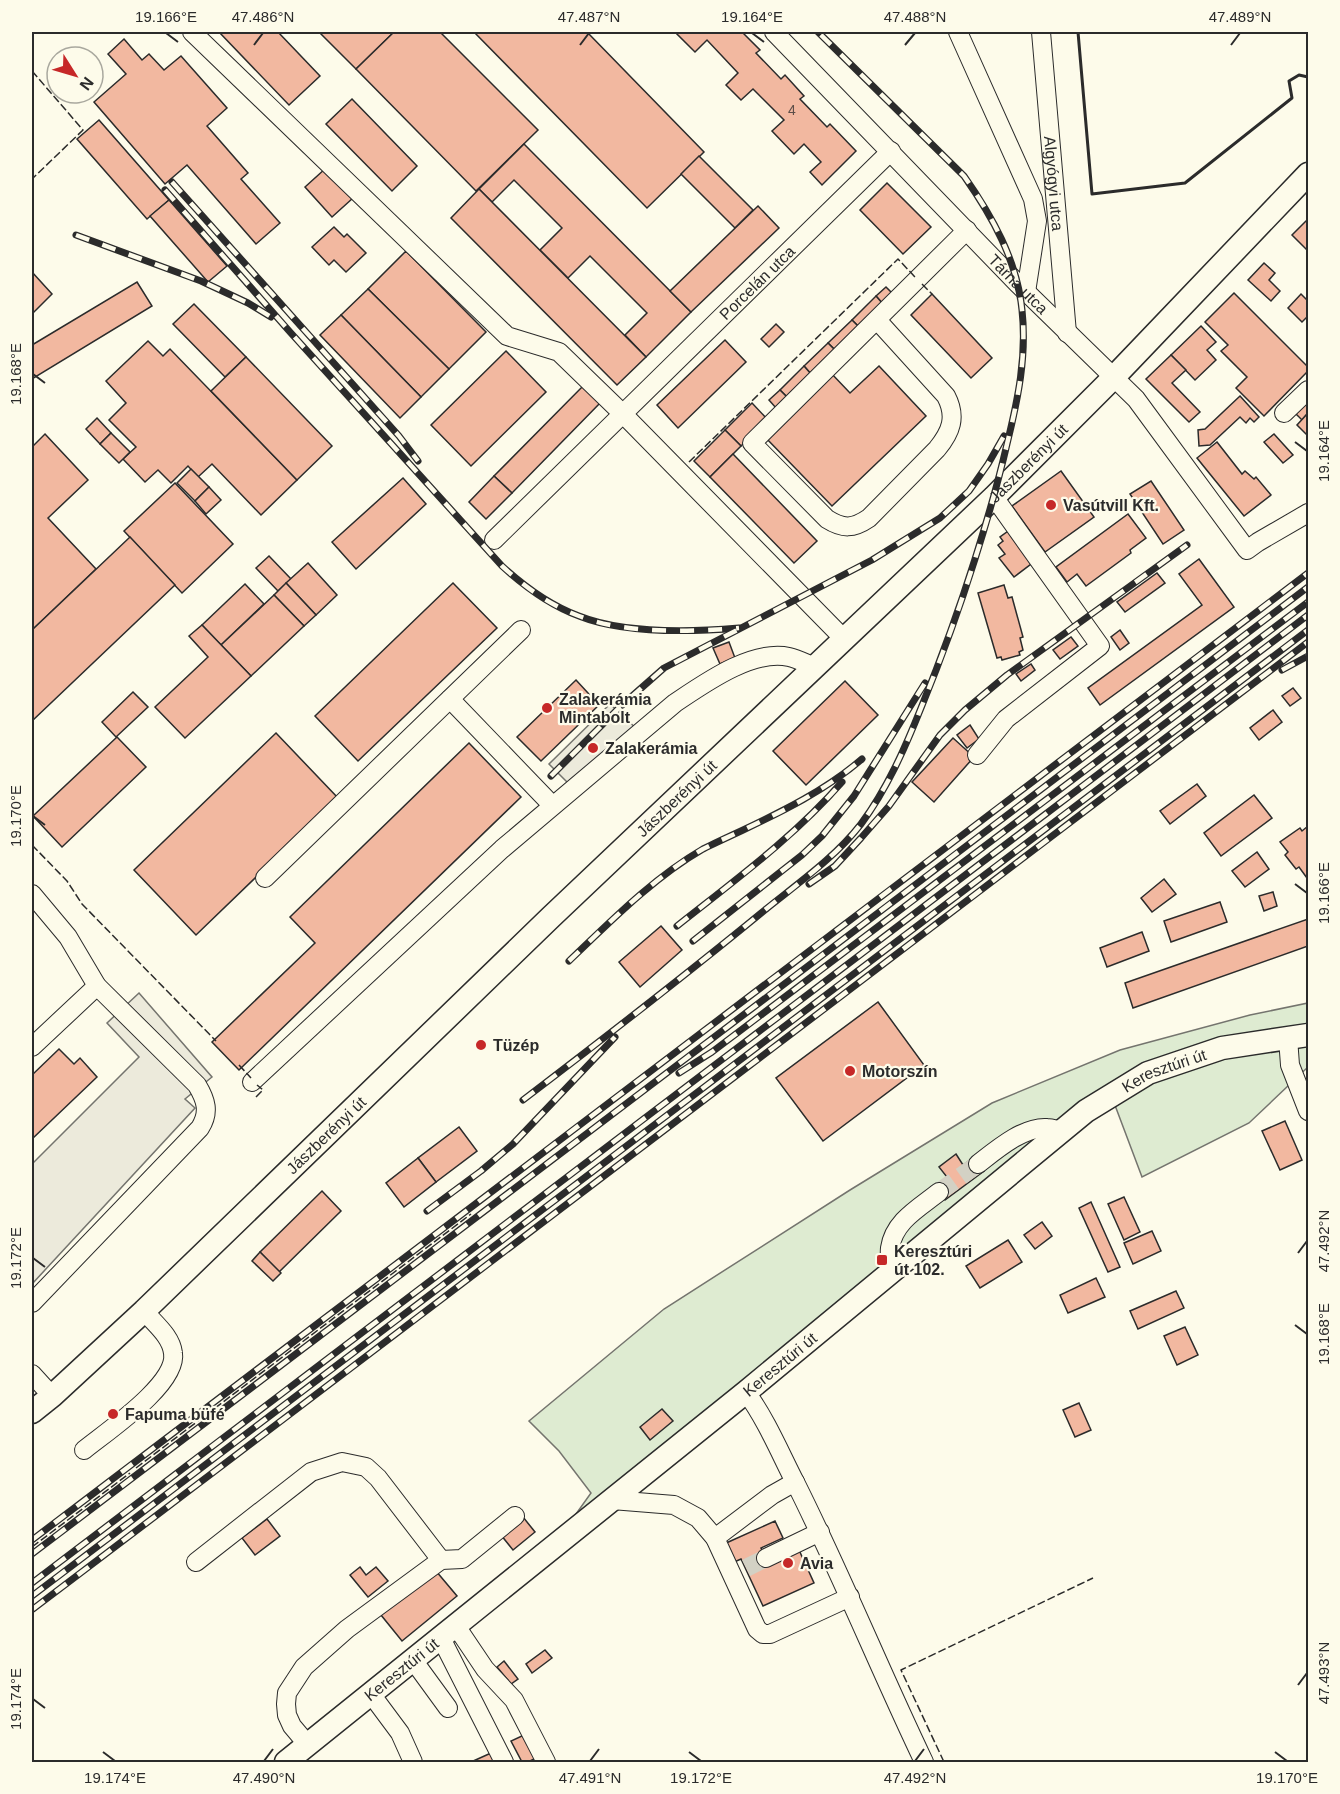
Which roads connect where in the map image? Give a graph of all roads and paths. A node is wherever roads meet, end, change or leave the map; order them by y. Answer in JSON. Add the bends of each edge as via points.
{"nodes":[{"id":1,"x":192,"y":32,"type":"edge"},
{"id":2,"x":774,"y":32,"type":"edge"},
{"id":3,"x":958,"y":32,"type":"edge"},
{"id":4,"x":1041,"y":32,"type":"edge"},
{"id":5,"x":891,"y":151,"type":"junction"},
{"id":6,"x":1308,"y":174,"type":"edge"},
{"id":7,"x":967,"y":230,"type":"junction"},
{"id":8,"x":1026,"y":292,"type":"junction"},
{"id":9,"x":877,"y":320,"type":"junction"},
{"id":10,"x":1067,"y":333,"type":"junction"},
{"id":11,"x":1114,"y":377,"type":"junction"},
{"id":12,"x":1308,"y":390,"type":"edge"},
{"id":13,"x":1284,"y":413,"type":"dead end"},
{"id":14,"x":623,"y":414,"type":"junction"},
{"id":15,"x":994,"y":497,"type":"junction"},
{"id":16,"x":1308,"y":513,"type":"edge"},
{"id":17,"x":494,"y":540,"type":"dead end"},
{"id":18,"x":521,"y":630,"type":"dead end"},
{"id":19,"x":845,"y":640,"type":"junction"},
{"id":20,"x":815,"y":667,"type":"junction"},
{"id":21,"x":450,"y":699,"type":"junction"},
{"id":22,"x":977,"y":755,"type":"dead end"},
{"id":23,"x":552,"y":805,"type":"junction"},
{"id":24,"x":264,"y":878,"type":"dead end"},
{"id":25,"x":32,"y":894,"type":"edge"},
{"id":26,"x":97,"y":986,"type":"junction"},
{"id":27,"x":1298,"y":1037,"type":"edge"},
{"id":28,"x":32,"y":1047,"type":"edge"},
{"id":29,"x":252,"y":1082,"type":"dead end"},
{"id":30,"x":1308,"y":1111,"type":"edge"},
{"id":31,"x":1062,"y":1131,"type":"junction"},
{"id":32,"x":978,"y":1164,"type":"tunnel mouth"},
{"id":33,"x":939,"y":1192,"type":"tunnel mouth"},
{"id":34,"x":891,"y":1272,"type":"junction"},
{"id":35,"x":32,"y":1303,"type":"edge"},
{"id":36,"x":144,"y":1311,"type":"junction"},
{"id":37,"x":32,"y":1374,"type":"edge"},
{"id":38,"x":746,"y":1392,"type":"junction"},
{"id":39,"x":52,"y":1395,"type":"junction"},
{"id":40,"x":32,"y":1412,"type":"edge"},
{"id":41,"x":84,"y":1450,"type":"dead end"},
{"id":42,"x":795,"y":1482,"type":"junction"},
{"id":43,"x":612,"y":1500,"type":"junction"},
{"id":44,"x":515,"y":1516,"type":"dead end"},
{"id":45,"x":820,"y":1532,"type":"junction"},
{"id":46,"x":715,"y":1538,"type":"junction"},
{"id":47,"x":766,"y":1558,"type":"tunnel mouth"},
{"id":48,"x":441,"y":1560,"type":"junction"},
{"id":49,"x":196,"y":1562,"type":"dead end"},
{"id":50,"x":850,"y":1597,"type":"junction"},
{"id":51,"x":449,"y":1632,"type":"junction"},
{"id":52,"x":413,"y":1660,"type":"junction"},
{"id":53,"x":371,"y":1694,"type":"junction"},
{"id":54,"x":448,"y":1708,"type":"dead end"},
{"id":55,"x":308,"y":1745,"type":"junction"},
{"id":56,"x":286,"y":1762,"type":"edge"},
{"id":57,"x":412,"y":1762,"type":"edge"},
{"id":58,"x":504,"y":1762,"type":"edge"},
{"id":59,"x":546,"y":1762,"type":"edge"},
{"id":60,"x":924,"y":1762,"type":"edge"}],
"edges":[{"from":1,"to":14,"type":"street","via":[[507,336],[559,352]]},
{"from":2,"to":5,"type":"street","name":"Tárna utca"},
{"from":3,"to":8,"type":"street","via":[[1033,199],[1036,221]]},
{"from":4,"to":10,"type":"street","name":"Algyógyi utca"},
{"from":5,"to":7,"type":"street","name":"Tárna utca"},
{"from":5,"to":14,"type":"street","name":"Porcelán utca"},
{"from":6,"to":11,"type":"main road","name":"Jászberényi út"},
{"from":7,"to":8,"type":"street","name":"Tárna utca"},
{"from":7,"to":9,"type":"street"},
{"from":8,"to":10,"type":"street","name":"Tárna utca"},
{"from":9,"to":9,"type":"street","via":[[752,442],[827,519],[846,527],[869,518],[937,449],[952,422],[946,396]]},
{"from":10,"to":11,"type":"street","name":"Tárna utca"},
{"from":11,"to":15,"type":"main road","name":"Jászberényi út"},
{"from":11,"to":16,"type":"street","name":"Tárna utca","via":[[1136,399],[1247,550]]},
{"from":12,"to":13,"type":"street"},
{"from":14,"to":17,"type":"street","name":"Porcelán utca"},
{"from":14,"to":19,"type":"street"},
{"from":15,"to":19,"type":"main road","name":"Jászberényi út"},
{"from":15,"to":22,"type":"street","via":[[1100,646],[1006,719]]},
{"from":18,"to":21,"type":"street"},
{"from":19,"to":20,"type":"main road","name":"Jászberényi út"},
{"from":20,"to":23,"type":"street","via":[[789,657],[764,657],[741,664],[675,703]]},
{"from":20,"to":36,"type":"main road","name":"Jászberényi út"},
{"from":21,"to":23,"type":"street"},
{"from":21,"to":24,"type":"street"},
{"from":23,"to":29,"type":"street"},
{"from":25,"to":26,"type":"street","via":[[69,937]]},
{"from":26,"to":28,"type":"street"},
{"from":26,"to":35,"type":"street","via":[[197,1085],[207,1112],[200,1128]]},
{"from":27,"to":30,"type":"street","via":[[1290,1065]]},
{"from":27,"to":31,"type":"main road","name":"Keresztúri út","via":[[1222,1048],[1148,1073],[1086,1111]]},
{"from":31,"to":32,"type":"street","via":[[1046,1128],[1028,1132],[1003,1144]]},
{"from":31,"to":34,"type":"main road","name":"Keresztúri út"},
{"from":33,"to":34,"type":"street","via":[[896,1227],[890,1249]]},
{"from":34,"to":38,"type":"main road","name":"Keresztúri út"},
{"from":36,"to":39,"type":"main road","name":"Jászberényi út"},
{"from":36,"to":41,"type":"street","via":[[171,1345],[174,1357],[170,1372],[153,1394]]},
{"from":37,"to":39,"type":"street"},
{"from":38,"to":42,"type":"street","via":[[761,1412]]},
{"from":38,"to":43,"type":"main road","name":"Keresztúri út"},
{"from":39,"to":40,"type":"main road","name":"Jászberényi út"},
{"from":42,"to":45,"type":"street"},
{"from":42,"to":46,"type":"street"},
{"from":43,"to":46,"type":"street","via":[[674,1505],[698,1518]]},
{"from":43,"to":51,"type":"main road","name":"Keresztúri út"},
{"from":44,"to":48,"type":"street","via":[[462,1558]]},
{"from":45,"to":47,"type":"street"},
{"from":45,"to":50,"type":"street"},
{"from":46,"to":50,"type":"street","via":[[739,1571],[757,1629],[763,1634]]},
{"from":48,"to":49,"type":"street","via":[[378,1478],[366,1467],[342,1462],[311,1472]]},
{"from":48,"to":55,"type":"street","via":[[304,1667],[287,1693],[286,1704],[292,1726]]},
{"from":50,"to":60,"type":"street"},
{"from":51,"to":52,"type":"main road","name":"Keresztúri út"},
{"from":51,"to":58,"type":"street"},
{"from":51,"to":59,"type":"street","via":[[513,1700]]},
{"from":52,"to":53,"type":"main road","name":"Keresztúri út"},
{"from":52,"to":54,"type":"street"},
{"from":53,"to":55,"type":"main road","name":"Keresztúri út"},
{"from":53,"to":57,"type":"street","via":[[400,1733]]},
{"from":55,"to":56,"type":"main road","name":"Keresztúri út"}]}
